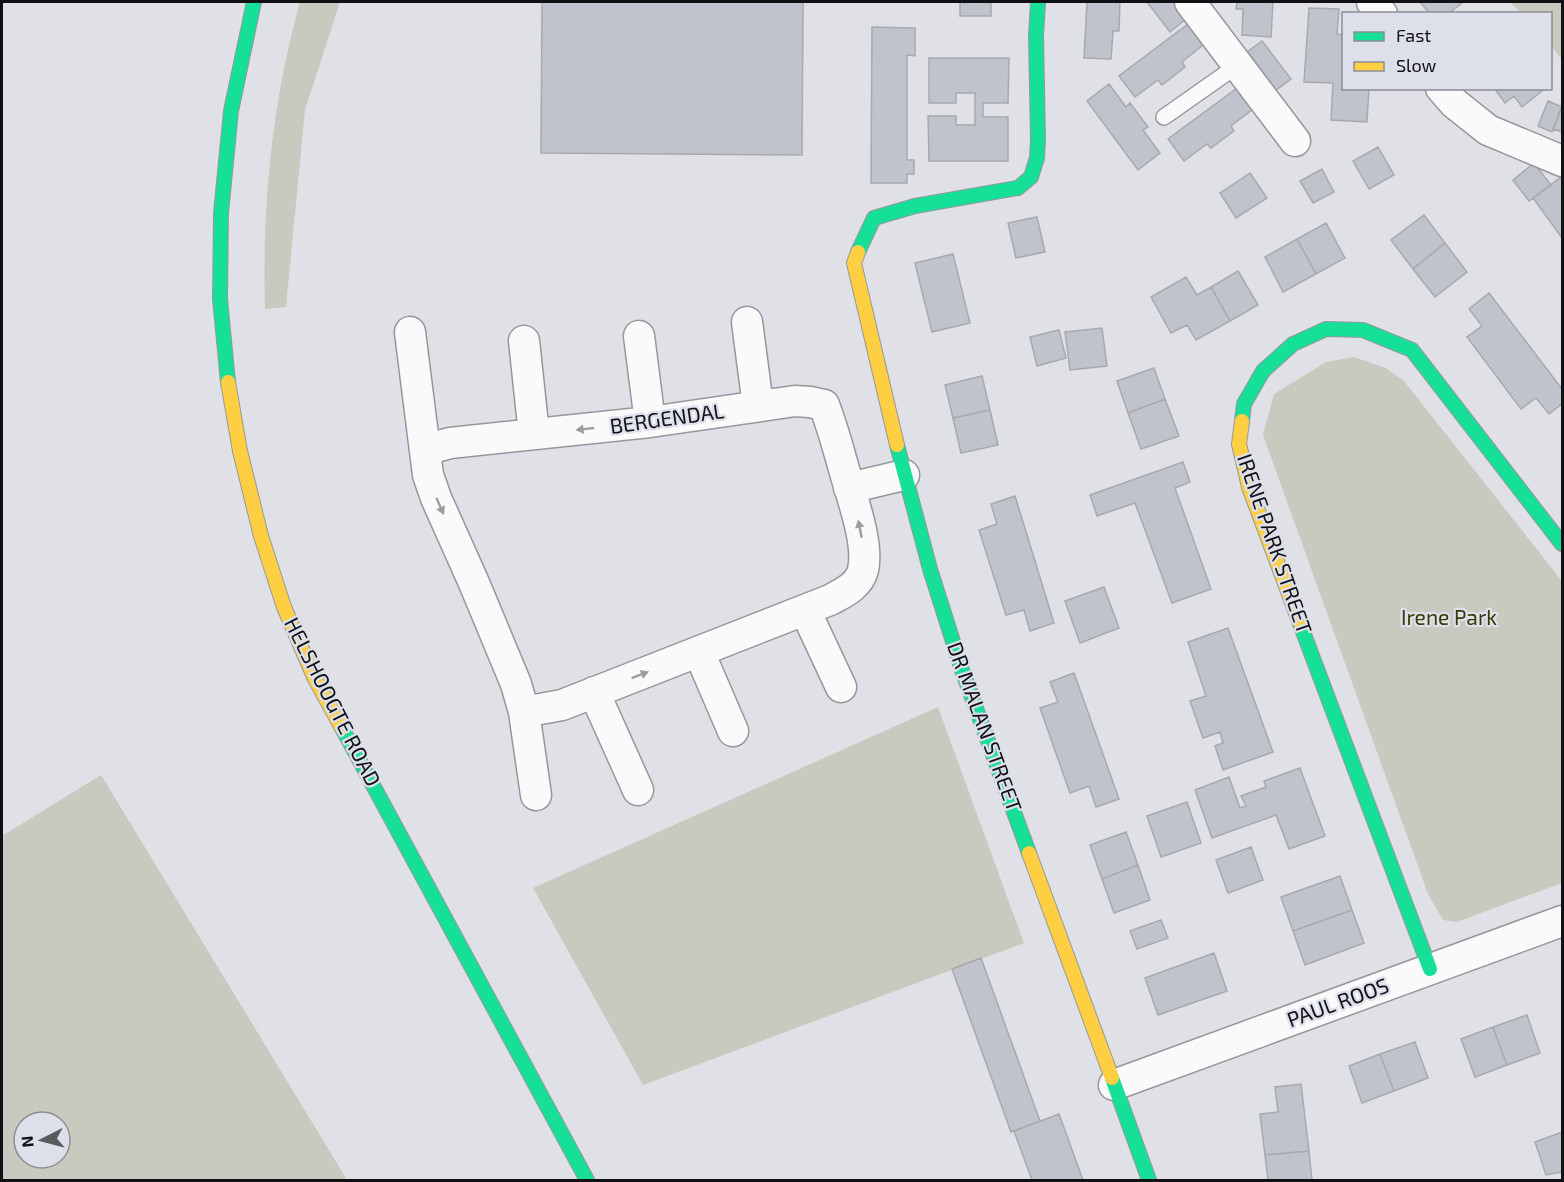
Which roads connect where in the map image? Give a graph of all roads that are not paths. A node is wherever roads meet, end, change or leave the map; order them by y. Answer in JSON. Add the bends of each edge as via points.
{"nodes":[{"id":1,"x":254,"y":2,"type":"edge"},
{"id":2,"x":1038,"y":2,"type":"edge"},
{"id":3,"x":1190,"y":2,"type":"edge"},
{"id":4,"x":1238,"y":65,"type":"junction"},
{"id":5,"x":1444,"y":90,"type":"edge"},
{"id":6,"x":1164,"y":117,"type":"dead end"},
{"id":7,"x":1295,"y":141,"type":"dead end"},
{"id":8,"x":1563,"y":161,"type":"edge"},
{"id":9,"x":747,"y":322,"type":"dead end"},
{"id":10,"x":410,"y":332,"type":"dead end"},
{"id":11,"x":639,"y":336,"type":"dead end"},
{"id":12,"x":524,"y":341,"type":"dead end"},
{"id":13,"x":758,"y":406,"type":"junction"},
{"id":14,"x":650,"y":422,"type":"junction"},
{"id":15,"x":534,"y":435,"type":"junction"},
{"id":16,"x":425,"y":450,"type":"junction"},
{"id":17,"x":904,"y":475,"type":"junction"},
{"id":18,"x":849,"y":488,"type":"junction"},
{"id":19,"x":1563,"y":544,"type":"edge"},
{"id":20,"x":805,"y":610,"type":"junction"},
{"id":21,"x":699,"y":652,"type":"junction"},
{"id":22,"x":841,"y":687,"type":"dead end"},
{"id":23,"x":594,"y":692,"type":"junction"},
{"id":24,"x":524,"y":712,"type":"junction"},
{"id":25,"x":733,"y":731,"type":"dead end"},
{"id":26,"x":638,"y":790,"type":"dead end"},
{"id":27,"x":536,"y":795,"type":"dead end"},
{"id":28,"x":1563,"y":921,"type":"edge"},
{"id":29,"x":1430,"y":969,"type":"junction"},
{"id":30,"x":1114,"y":1085,"type":"junction"},
{"id":31,"x":587,"y":1180,"type":"edge"},
{"id":32,"x":1149,"y":1180,"type":"edge"}],
"edges":[{"from":1,"to":31,"type":"street","name":"HELSHOOGTE ROAD","via":[[231,111],[221,213],[220,299],[226,369],[240,450],[261,536],[284,608],[315,679]]},
{"from":2,"to":17,"type":"street","name":"DR MALAN STREET","via":[[1038,139],[1031,177],[1018,188],[915,206],[874,218],[854,263]]},
{"from":3,"to":4,"type":"street"},
{"from":4,"to":6,"type":"lane"},
{"from":4,"to":7,"type":"street"},
{"from":5,"to":8,"type":"street","via":[[1488,130]]},
{"from":9,"to":13,"type":"street"},
{"from":10,"to":16,"type":"street"},
{"from":11,"to":14,"type":"street"},
{"from":12,"to":15,"type":"street"},
{"from":13,"to":14,"type":"street","name":"BERGENDAL"},
{"from":13,"to":18,"type":"street","name":"BERGENDAL","via":[[795,401],[824,405]]},
{"from":14,"to":15,"type":"street","name":"BERGENDAL","one_way":true},
{"from":15,"to":16,"type":"street","name":"BERGENDAL","via":[[450,443]]},
{"from":16,"to":24,"type":"street","one_way":true,"via":[[436,498],[505,654]]},
{"from":17,"to":18,"type":"street"},
{"from":17,"to":30,"type":"street","name":"DR MALAN STREET","via":[[962,670]]},
{"from":20,"to":18,"type":"street","name":"BERGENDAL","one_way":true,"via":[[843,593],[855,585],[863,572],[863,547]]},
{"from":19,"to":29,"type":"street","name":"IRENE PARK STREET","via":[[1412,350],[1363,330],[1326,329],[1293,344],[1263,371],[1244,404],[1239,444],[1249,487]]},
{"from":20,"to":21,"type":"street","name":"BERGENDAL"},
{"from":20,"to":22,"type":"street"},
{"from":23,"to":21,"type":"street","name":"BERGENDAL","one_way":true},
{"from":21,"to":25,"type":"street"},
{"from":23,"to":24,"type":"street","name":"BERGENDAL","via":[[562,705]]},
{"from":23,"to":26,"type":"street"},
{"from":24,"to":27,"type":"street"},
{"from":28,"to":29,"type":"street","name":"PAUL ROOS"},
{"from":29,"to":30,"type":"street","name":"PAUL ROOS"},
{"from":30,"to":32,"type":"street","name":"DR MALAN STREET"}]}
